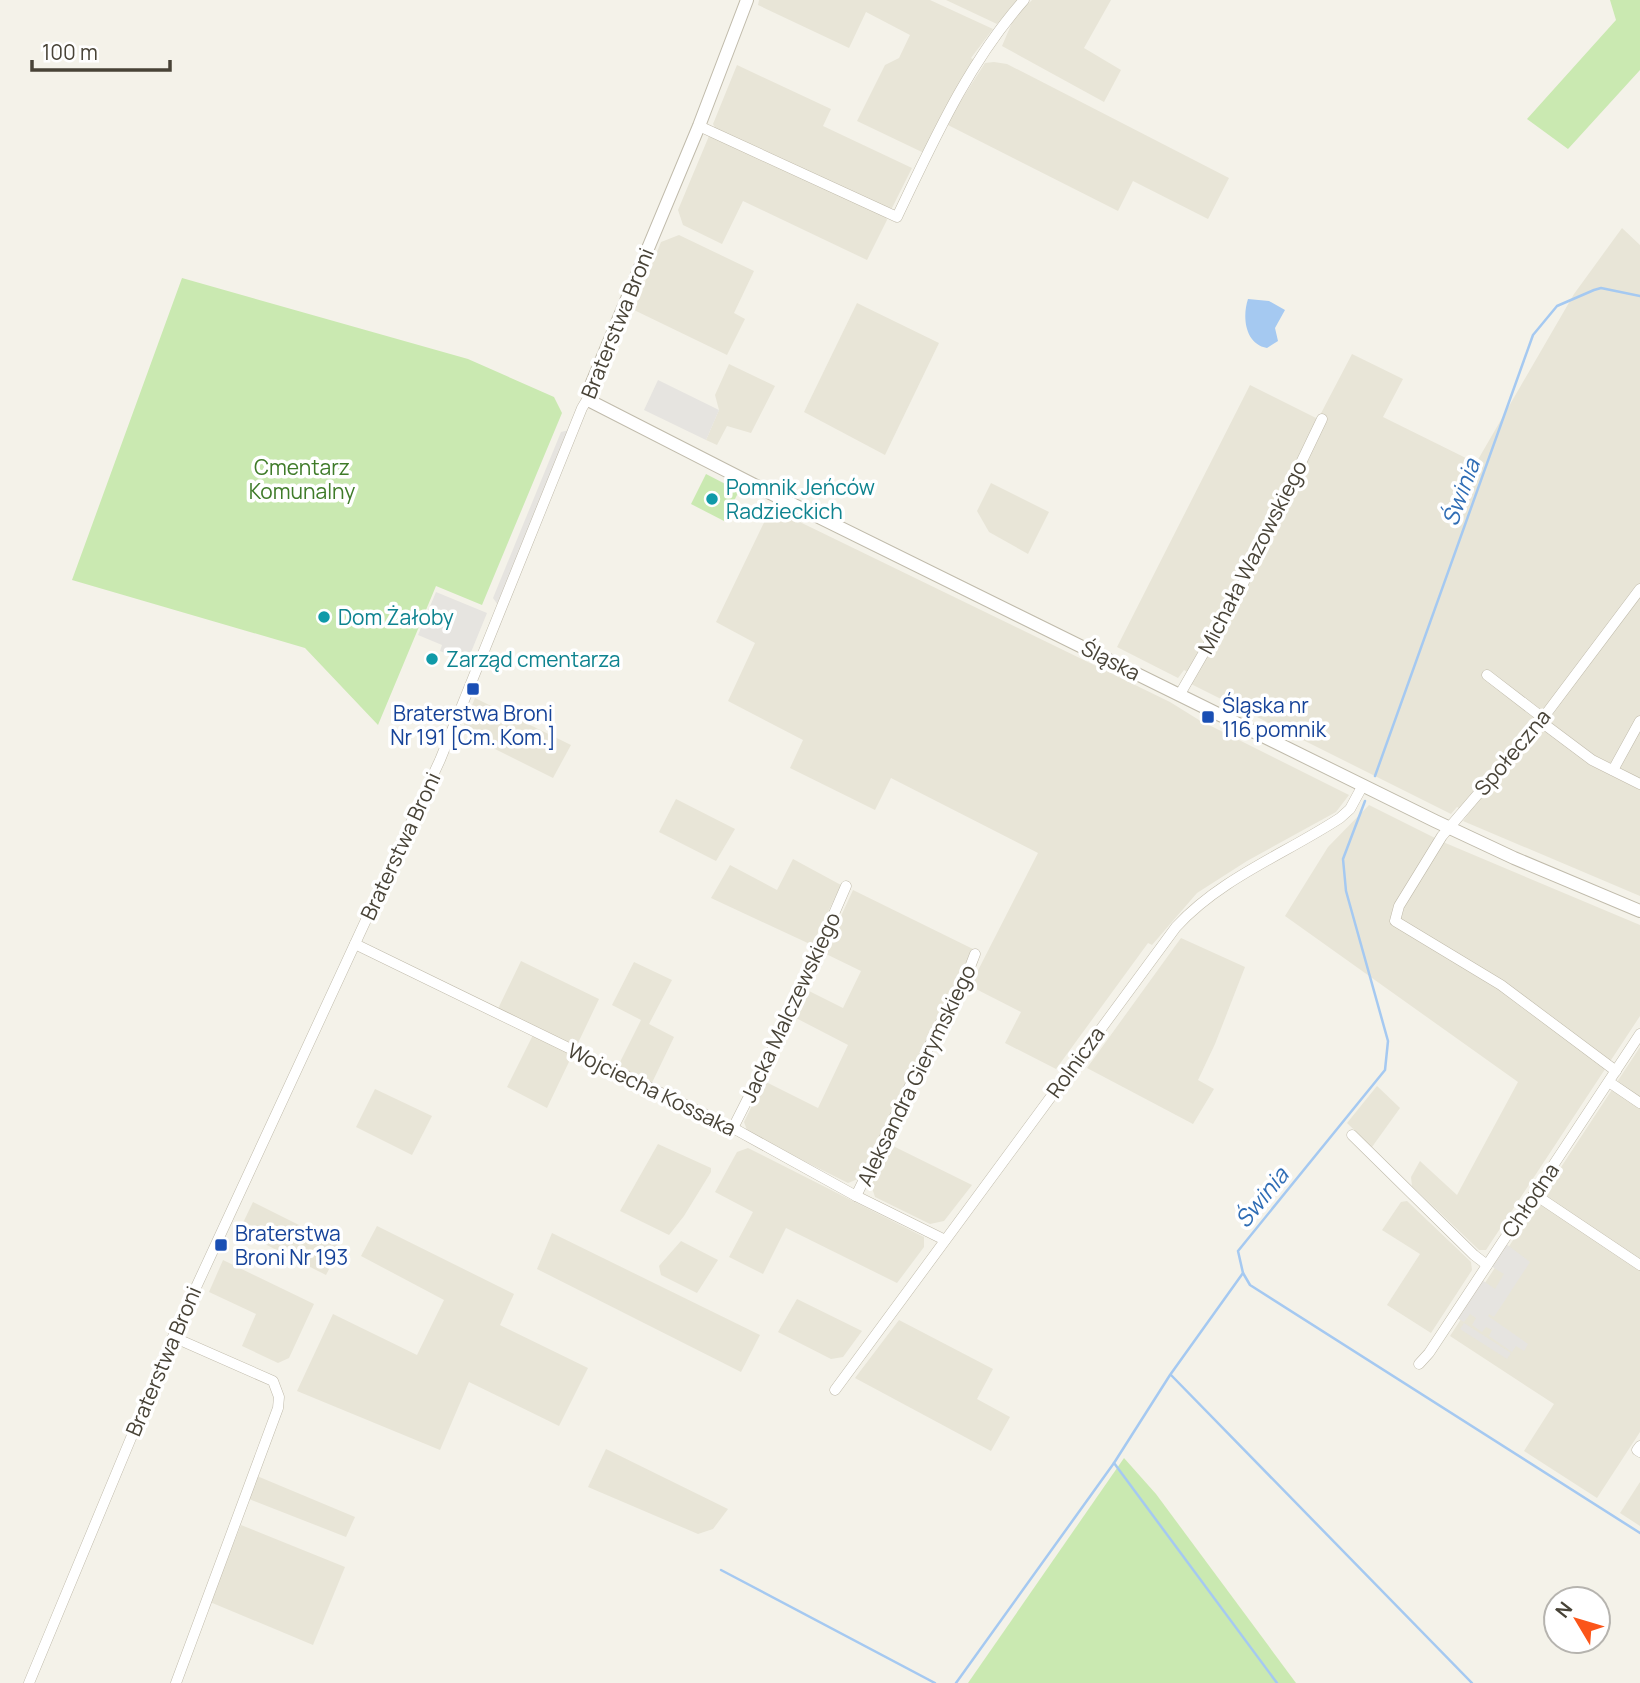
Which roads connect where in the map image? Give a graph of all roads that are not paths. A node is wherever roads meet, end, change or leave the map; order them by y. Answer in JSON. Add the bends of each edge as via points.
{"nodes":[{"id":1,"x":747,"y":0,"type":"edge"},
{"id":2,"x":1024,"y":0,"type":"edge"},
{"id":3,"x":699,"y":126,"type":"junction"},
{"id":4,"x":588,"y":398,"type":"junction"},
{"id":5,"x":1322,"y":419,"type":"dead end"},
{"id":6,"x":1640,"y":589,"type":"edge"},
{"id":7,"x":1487,"y":675,"type":"dead end"},
{"id":8,"x":1180,"y":694,"type":"junction"},
{"id":9,"x":1542,"y":720,"type":"junction"},
{"id":10,"x":1640,"y":721,"type":"edge"},
{"id":11,"x":1613,"y":770,"type":"junction"},
{"id":12,"x":1640,"y":784,"type":"edge"},
{"id":13,"x":1363,"y":785,"type":"junction"},
{"id":14,"x":1448,"y":827,"type":"junction"},
{"id":15,"x":846,"y":886,"type":"dead end"},
{"id":16,"x":1640,"y":911,"type":"edge"},
{"id":17,"x":355,"y":944,"type":"junction"},
{"id":18,"x":975,"y":954,"type":"dead end"},
{"id":19,"x":1640,"y":1034,"type":"edge"},
{"id":20,"x":1616,"y":1071,"type":"junction"},
{"id":21,"x":1609,"y":1082,"type":"junction"},
{"id":22,"x":1640,"y":1103,"type":"edge"},
{"id":23,"x":733,"y":1128,"type":"junction"},
{"id":24,"x":1352,"y":1135,"type":"dead end"},
{"id":25,"x":1534,"y":1194,"type":"junction"},
{"id":26,"x":856,"y":1196,"type":"junction"},
{"id":27,"x":945,"y":1240,"type":"junction"},
{"id":28,"x":1487,"y":1265,"type":"junction"},
{"id":29,"x":1640,"y":1265,"type":"edge"},
{"id":30,"x":173,"y":1337,"type":"junction"},
{"id":31,"x":1419,"y":1364,"type":"dead end"},
{"id":32,"x":835,"y":1390,"type":"dead end"},
{"id":33,"x":29,"y":1683,"type":"edge"},
{"id":34,"x":176,"y":1683,"type":"edge"}],
"edges":[{"from":1,"to":3,"type":"street","name":"Braterstwa Broni"},
{"from":2,"to":3,"type":"street","via":[[959,93],[897,217]]},
{"from":3,"to":4,"type":"street","name":"Braterstwa Broni"},
{"from":4,"to":8,"type":"street","name":"Śląska"},
{"from":4,"to":17,"type":"street","name":"Braterstwa Broni","via":[[440,760]]},
{"from":5,"to":8,"type":"street","name":"Michała Wazowskiego","via":[[1241,588]]},
{"from":6,"to":9,"type":"street","name":"Społeczna"},
{"from":7,"to":9,"type":"street"},
{"from":8,"to":13,"type":"street","name":"Śląska"},
{"from":9,"to":11,"type":"street","via":[[1592,760]]},
{"from":9,"to":14,"type":"street","name":"Społeczna"},
{"from":10,"to":11,"type":"street"},
{"from":11,"to":12,"type":"street"},
{"from":13,"to":14,"type":"street","name":"Śląska"},
{"from":13,"to":27,"type":"street","name":"Rolnicza","via":[[1340,818],[1215,892],[1176,927]]},
{"from":14,"to":16,"type":"street","name":"Śląska"},
{"from":14,"to":20,"type":"street","name":"Społeczna","via":[[1399,906],[1395,921],[1501,985]]},
{"from":15,"to":23,"type":"street","name":"Jacka Malczewskiego","via":[[790,1015]]},
{"from":17,"to":23,"type":"street","name":"Wojciecha Kossaka"},
{"from":17,"to":30,"type":"street","name":"Braterstwa Broni"},
{"from":18,"to":26,"type":"street","name":"Aleksandra Gierymskiego"},
{"from":19,"to":20,"type":"street","name":"Chłodna"},
{"from":20,"to":21,"type":"street","name":"Chłodna"},
{"from":21,"to":22,"type":"street"},
{"from":21,"to":25,"type":"street","name":"Chłodna"},
{"from":23,"to":26,"type":"street","name":"Wojciecha Kossaka"},
{"from":24,"to":28,"type":"street"},
{"from":25,"to":28,"type":"street","name":"Chłodna"},
{"from":25,"to":29,"type":"street"},
{"from":26,"to":27,"type":"street","name":"Wojciecha Kossaka"},
{"from":27,"to":32,"type":"street","name":"Rolnicza"},
{"from":28,"to":31,"type":"street","name":"Chłodna"},
{"from":30,"to":33,"type":"street","name":"Braterstwa Broni"},
{"from":30,"to":34,"type":"street","via":[[273,1381],[279,1397]]}]}
